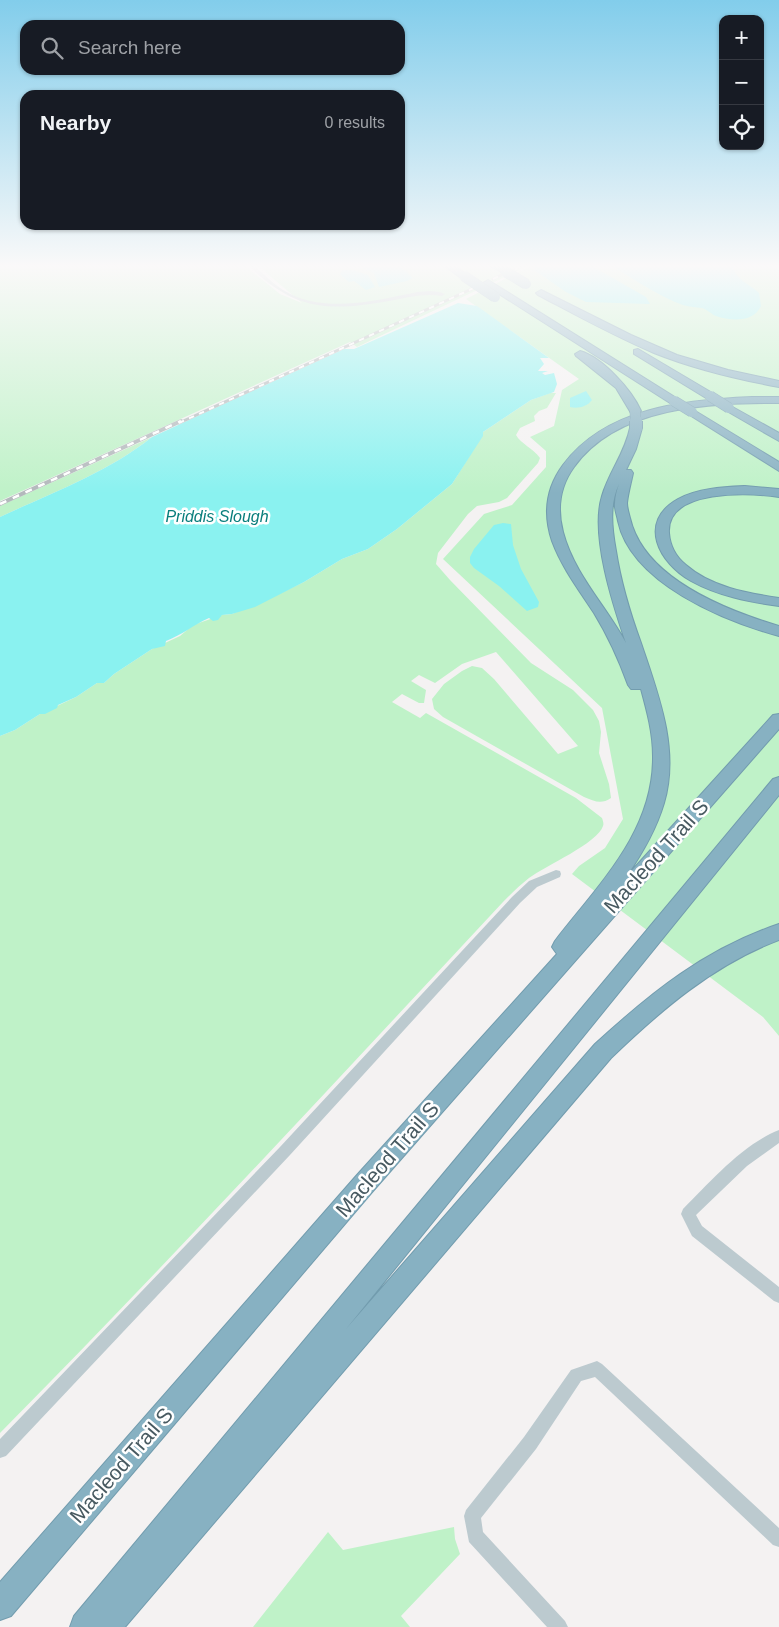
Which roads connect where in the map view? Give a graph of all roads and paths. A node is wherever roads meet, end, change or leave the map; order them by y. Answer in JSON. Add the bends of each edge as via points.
{"nodes":[{"id":1,"x":561,"y":341,"type":"edge"},
{"id":2,"x":580,"y":341,"type":"edge"},
{"id":3,"x":620,"y":341,"type":"edge"},
{"id":4,"x":635,"y":341,"type":"edge"},
{"id":5,"x":688,"y":361,"type":"junction"},
{"id":6,"x":779,"y":380,"type":"edge"},
{"id":7,"x":779,"y":384,"type":"edge"},
{"id":8,"x":779,"y":400,"type":"edge"},
{"id":9,"x":636,"y":430,"type":"junction"},
{"id":10,"x":779,"y":438,"type":"edge"},
{"id":11,"x":779,"y":467,"type":"edge"},
{"id":12,"x":779,"y":493,"type":"edge"},
{"id":13,"x":779,"y":602,"type":"edge"},
{"id":14,"x":779,"y":631,"type":"edge"},
{"id":15,"x":779,"y":719,"type":"edge"},
{"id":16,"x":779,"y":783,"type":"edge"},
{"id":17,"x":659,"y":788,"type":"junction"},
{"id":18,"x":556,"y":874,"type":"dead end"},
{"id":19,"x":779,"y":932,"type":"edge"},
{"id":20,"x":524,"y":1003,"type":"junction"},
{"id":21,"x":779,"y":1136,"type":"edge"},
{"id":22,"x":779,"y":1296,"type":"edge"},
{"id":23,"x":0,"y":1450,"type":"edge"},
{"id":24,"x":779,"y":1539,"type":"edge"},
{"id":25,"x":0,"y":1605,"type":"edge"},
{"id":26,"x":85,"y":1627,"type":"edge"},
{"id":27,"x":105,"y":1627,"type":"edge"},
{"id":28,"x":559,"y":1627,"type":"edge"}],
"edges":[{"from":1,"to":9,"type":"highway","bridge":true,"via":[[595,364],[622,389],[635,411]]},
{"from":2,"to":11,"type":"highway","bridge":true},
{"from":3,"to":10,"type":"highway","bridge":true},
{"from":4,"to":5,"type":"highway"},
{"from":5,"to":6,"type":"highway"},
{"from":5,"to":7,"type":"highway"},
{"from":8,"to":17,"type":"highway","via":[[695,404],[633,420],[605,433],[583,449],[568,464],[556,488],[553,512],[559,543],[613,633],[635,682],[652,734]]},
{"from":9,"to":14,"type":"highway","via":[[636,450],[621,489],[620,502],[621,517],[636,549],[670,582],[689,594],[733,616]]},
{"from":9,"to":17,"type":"highway","via":[[631,449],[608,494],[606,516],[618,591],[660,729],[662,762]]},
{"from":12,"to":13,"type":"highway","via":[[740,489],[692,497],[673,507],[666,516],[662,525],[662,541],[676,562],[700,580],[740,596]]},
{"from":15,"to":20,"type":"highway","name":"Macleod Trail S"},
{"from":16,"to":26,"type":"highway"},
{"from":17,"to":20,"type":"highway","via":[[648,824],[630,856]]},
{"from":18,"to":23,"type":"street","via":[[533,884],[516,900],[285,1151]]},
{"from":19,"to":27,"type":"highway","via":[[751,941],[689,976],[603,1051]]},
{"from":20,"to":25,"type":"highway","name":"Macleod Trail S"},
{"from":21,"to":22,"type":"street","via":[[737,1166],[688,1214],[697,1231]]},
{"from":24,"to":28,"type":"street","via":[[597,1369],[576,1375],[530,1443],[472,1516],[475,1536]]}]}
